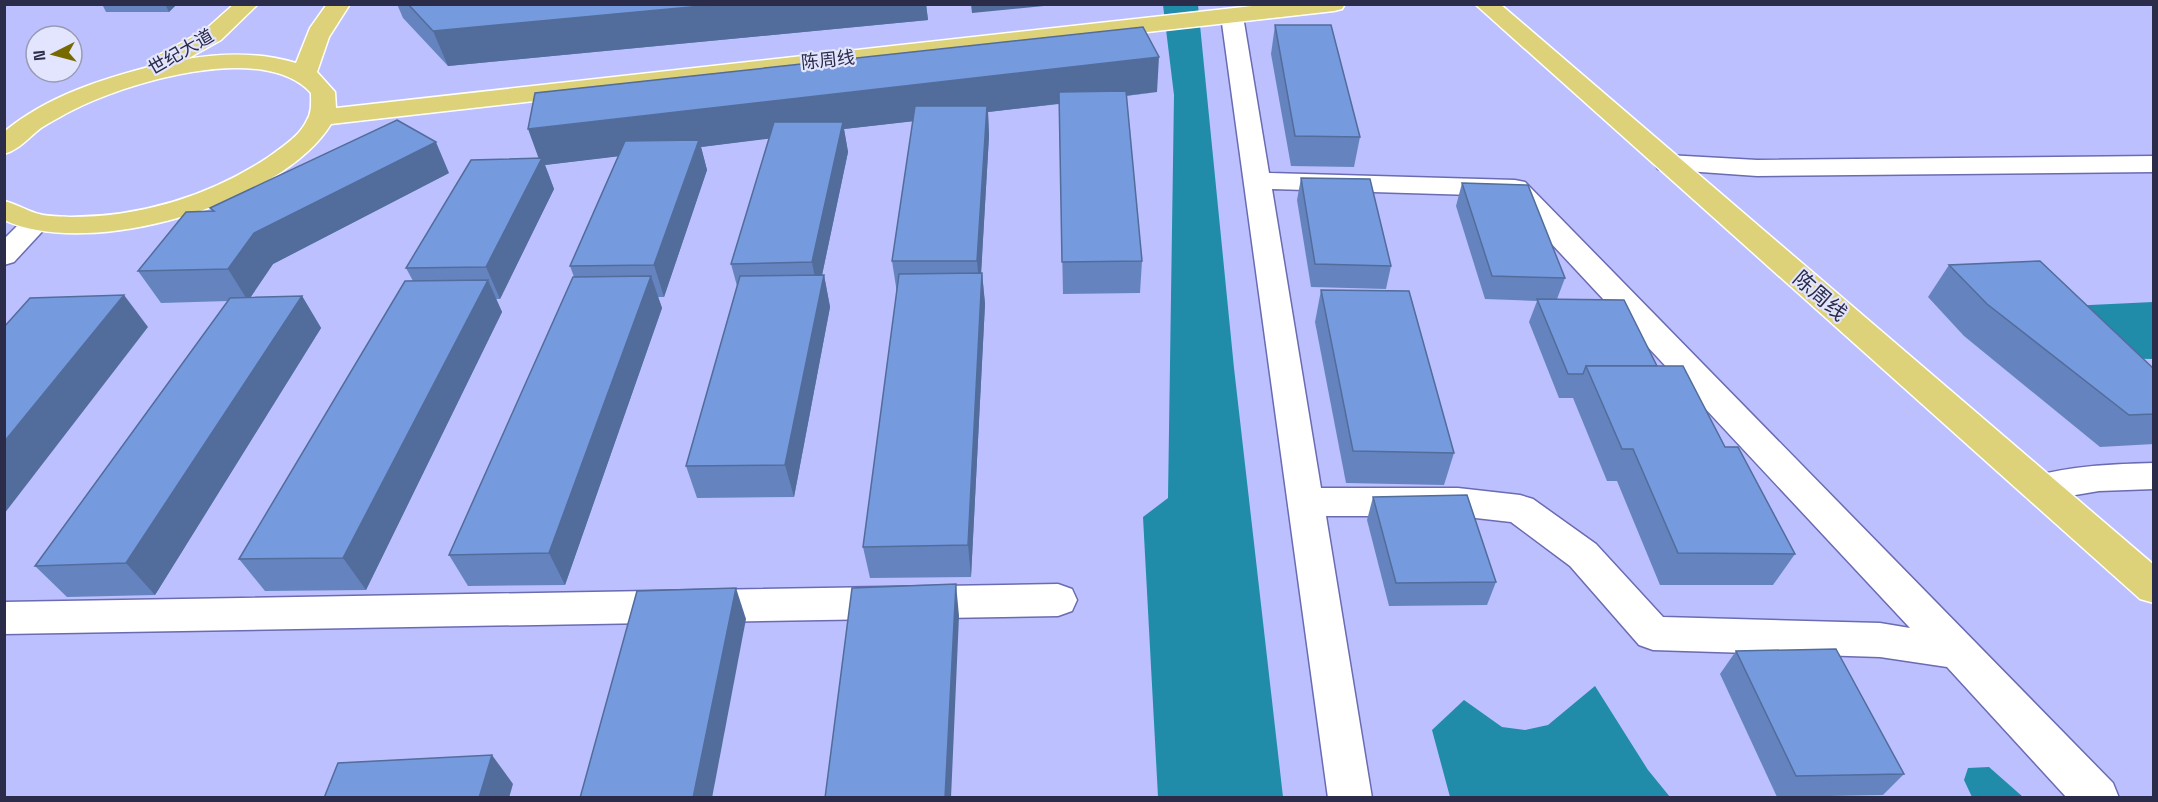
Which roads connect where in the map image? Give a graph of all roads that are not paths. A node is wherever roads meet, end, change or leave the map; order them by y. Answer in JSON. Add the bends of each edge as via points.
{"nodes":[{"id":1,"x":247,"y":4,"type":"edge"},
{"id":2,"x":339,"y":4,"type":"edge"},
{"id":3,"x":1334,"y":4,"type":"edge"},
{"id":4,"x":1486,"y":4,"type":"edge"},
{"id":5,"x":1232,"y":16,"type":"junction"},
{"id":6,"x":141,"y":74,"type":"junction"},
{"id":7,"x":305,"y":74,"type":"junction"},
{"id":8,"x":322,"y":117,"type":"junction"},
{"id":9,"x":4,"y":146,"type":"edge"},
{"id":10,"x":1667,"y":163,"type":"junction"},
{"id":11,"x":2154,"y":164,"type":"edge"},
{"id":12,"x":1257,"y":181,"type":"junction"},
{"id":13,"x":4,"y":210,"type":"edge"},
{"id":14,"x":37,"y":222,"type":"junction"},
{"id":15,"x":4,"y":256,"type":"edge"},
{"id":16,"x":2154,"y":476,"type":"edge"},
{"id":17,"x":2040,"y":488,"type":"junction"},
{"id":18,"x":1305,"y":502,"type":"junction"},
{"id":19,"x":2154,"y":588,"type":"edge"},
{"id":20,"x":1058,"y":600,"type":"dead end"},
{"id":21,"x":4,"y":618,"type":"edge"},
{"id":22,"x":1958,"y":652,"type":"junction"},
{"id":23,"x":1350,"y":798,"type":"edge"},
{"id":24,"x":2097,"y":798,"type":"edge"}],
"edges":[{"from":1,"to":6,"type":"main road","name":"世纪大道","via":[[213,35]]},
{"from":2,"to":7,"type":"main road","via":[[314,42]]},
{"from":3,"to":5,"type":"main road","name":"陈周线"},
{"from":4,"to":10,"type":"main road","name":"陈周线"},
{"from":5,"to":8,"type":"main road","name":"陈周线"},
{"from":5,"to":12,"type":"street"},
{"from":6,"to":7,"type":"main road","via":[[206,62],[263,62]]},
{"from":6,"to":9,"type":"main road","via":[[65,104],[35,120]]},
{"from":7,"to":8,"type":"main road","via":[[323,92]]},
{"from":8,"to":14,"type":"main road","via":[[303,144],[266,172],[213,197],[151,216],[89,225]]},
{"from":10,"to":11,"type":"street","via":[[1757,168]]},
{"from":10,"to":17,"type":"main road","name":"陈周线"},
{"from":12,"to":18,"type":"street"},
{"from":12,"to":22,"type":"street","via":[[1515,188]]},
{"from":13,"to":14,"type":"main road"},
{"from":14,"to":15,"type":"street"},
{"from":16,"to":17,"type":"street","via":[[2099,478]]},
{"from":17,"to":19,"type":"main road","name":"陈周线"},
{"from":18,"to":22,"type":"street","via":[[1458,502],[1520,509],[1583,555],[1653,633],[1880,640]]},
{"from":18,"to":23,"type":"street"},
{"from":20,"to":21,"type":"street"},
{"from":22,"to":24,"type":"street"}]}
